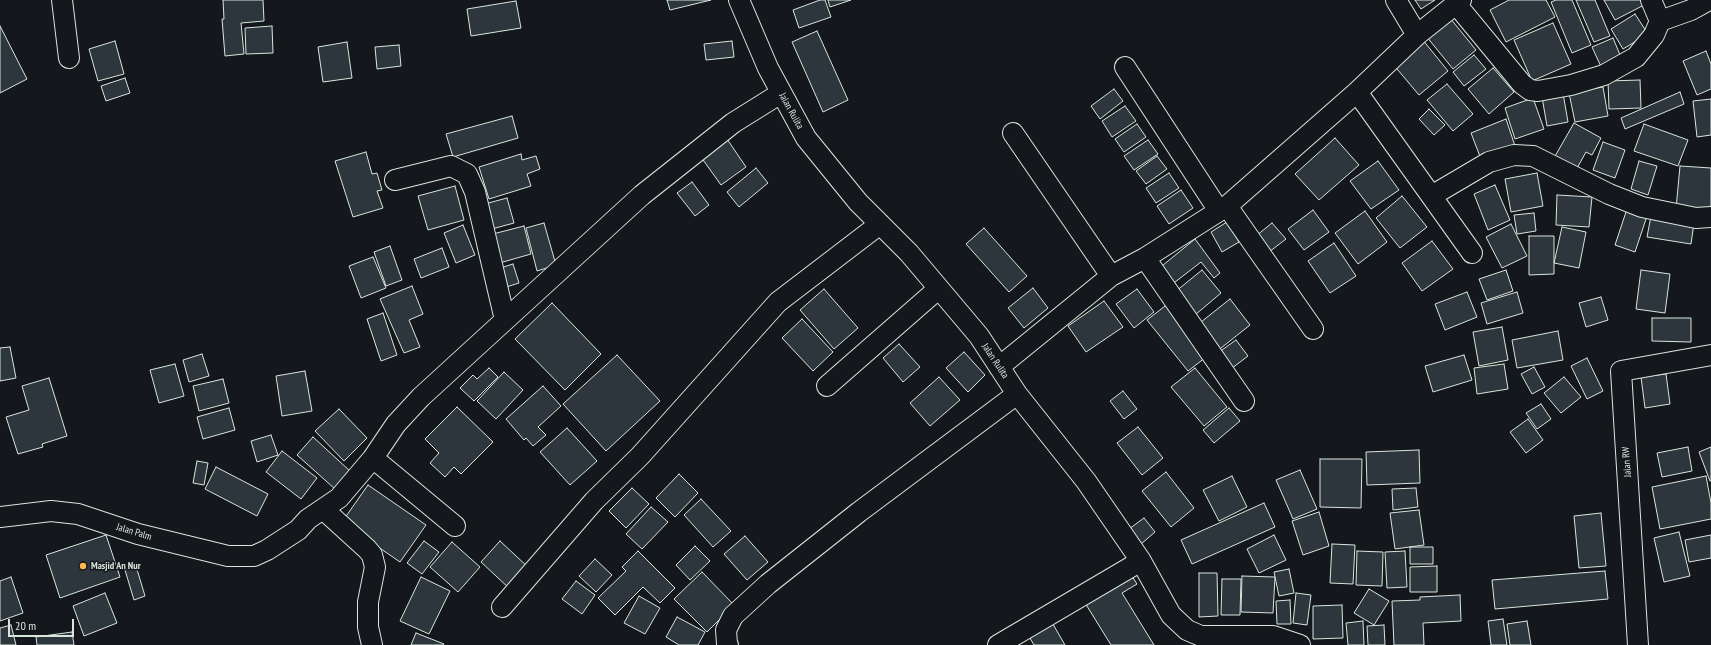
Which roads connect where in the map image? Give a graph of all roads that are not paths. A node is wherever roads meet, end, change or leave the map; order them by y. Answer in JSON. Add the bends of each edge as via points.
{"nodes":[{"id":1,"x":62,"y":0,"type":"edge"},
{"id":2,"x":739,"y":0,"type":"edge"},
{"id":3,"x":1396,"y":0,"type":"edge"},
{"id":4,"x":1652,"y":0,"type":"edge"},
{"id":5,"x":1709,"y":0,"type":"edge"},
{"id":6,"x":1459,"y":2,"type":"edge"},
{"id":7,"x":1660,"y":22,"type":"junction"},
{"id":8,"x":1417,"y":35,"type":"junction"},
{"id":9,"x":69,"y":58,"type":"dead end"},
{"id":10,"x":1125,"y":67,"type":"dead end"},
{"id":11,"x":1357,"y":92,"type":"junction"},
{"id":12,"x":781,"y":93,"type":"junction"},
{"id":13,"x":1013,"y":133,"type":"dead end"},
{"id":14,"x":395,"y":180,"type":"dead end"},
{"id":15,"x":1433,"y":195,"type":"junction"},
{"id":16,"x":1223,"y":208,"type":"junction"},
{"id":17,"x":1711,"y":217,"type":"edge"},
{"id":18,"x":880,"y":224,"type":"junction"},
{"id":19,"x":1472,"y":253,"type":"dead end"},
{"id":20,"x":1145,"y":258,"type":"junction"},
{"id":21,"x":1111,"y":276,"type":"junction"},
{"id":22,"x":938,"y":289,"type":"junction"},
{"id":23,"x":505,"y":320,"type":"junction"},
{"id":24,"x":1313,"y":329,"type":"dead end"},
{"id":25,"x":1711,"y":355,"type":"edge"},
{"id":26,"x":999,"y":367,"type":"junction"},
{"id":27,"x":827,"y":386,"type":"dead end"},
{"id":28,"x":1017,"y":394,"type":"junction"},
{"id":29,"x":1244,"y":401,"type":"dead end"},
{"id":30,"x":373,"y":458,"type":"junction"},
{"id":31,"x":323,"y":509,"type":"junction"},
{"id":32,"x":0,"y":517,"type":"edge"},
{"id":33,"x":455,"y":526,"type":"dead end"},
{"id":34,"x":1141,"y":561,"type":"junction"},
{"id":35,"x":502,"y":607,"type":"dead end"},
{"id":36,"x":1194,"y":640,"type":"edge"},
{"id":37,"x":1253,"y":640,"type":"edge"},
{"id":38,"x":372,"y":645,"type":"edge"},
{"id":39,"x":728,"y":645,"type":"edge"},
{"id":40,"x":998,"y":645,"type":"edge"},
{"id":41,"x":1300,"y":645,"type":"edge"},
{"id":42,"x":1638,"y":645,"type":"edge"}],
"edges":[{"from":1,"to":9,"type":"street"},
{"from":2,"to":12,"type":"street","name":"Jalan Rulita"},
{"from":3,"to":8,"type":"street"},
{"from":4,"to":7,"type":"street"},
{"from":5,"to":7,"type":"street","via":[[1692,10]]},
{"from":6,"to":7,"type":"street","via":[[1522,84],[1530,90],[1538,91],[1572,85],[1604,75],[1630,61],[1646,47]]},
{"from":6,"to":8,"type":"street"},
{"from":8,"to":11,"type":"street"},
{"from":10,"to":16,"type":"street"},
{"from":11,"to":15,"type":"street"},
{"from":11,"to":16,"type":"street"},
{"from":12,"to":18,"type":"street","name":"Jalan Rulita","via":[[806,138],[827,166]]},
{"from":12,"to":23,"type":"street","name":"Jalan Palm","via":[[733,123],[642,195]]},
{"from":13,"to":21,"type":"street"},
{"from":14,"to":23,"type":"street","via":[[451,166],[467,174],[475,192]]},
{"from":15,"to":17,"type":"street","via":[[1489,162],[1514,155],[1533,156],[1609,194],[1642,207],[1696,218]]},
{"from":15,"to":19,"type":"street"},
{"from":16,"to":20,"type":"street"},
{"from":16,"to":24,"type":"street"},
{"from":18,"to":22,"type":"street","name":"Jalan Rulita","via":[[909,253]]},
{"from":18,"to":35,"type":"street","via":[[778,302],[640,456],[589,507]]},
{"from":20,"to":21,"type":"street"},
{"from":20,"to":29,"type":"street"},
{"from":21,"to":26,"type":"street"},
{"from":22,"to":26,"type":"street","name":"Jalan Rulita","via":[[979,336]]},
{"from":22,"to":27,"type":"street"},
{"from":23,"to":30,"type":"street","name":"Jalan Palm","via":[[421,397],[396,424]]},
{"from":25,"to":42,"type":"street","name":"Jalan RW","via":[[1621,371]]},
{"from":26,"to":28,"type":"street","name":"Jalan Rulita"},
{"from":28,"to":34,"type":"street","name":"Jalan Rulita","via":[[1086,481]]},
{"from":28,"to":39,"type":"street","via":[[859,512],[768,584],[733,616],[726,630]]},
{"from":30,"to":31,"type":"street","name":"Jalan Palm","via":[[339,498]]},
{"from":30,"to":33,"type":"street"},
{"from":31,"to":32,"type":"street","name":"Jalan Palm","via":[[298,530],[254,556],[228,556],[138,534],[78,514],[51,511]]},
{"from":31,"to":38,"type":"street","via":[[372,555],[375,567],[368,602]]},
{"from":34,"to":36,"type":"street","name":"Jalan Rulita","via":[[1171,615]]},
{"from":34,"to":40,"type":"street"},
{"from":36,"to":37,"type":"street","name":"Jalan Rulita"},
{"from":37,"to":41,"type":"street","name":"Jalan Rulita","via":[[1273,636]]}]}
